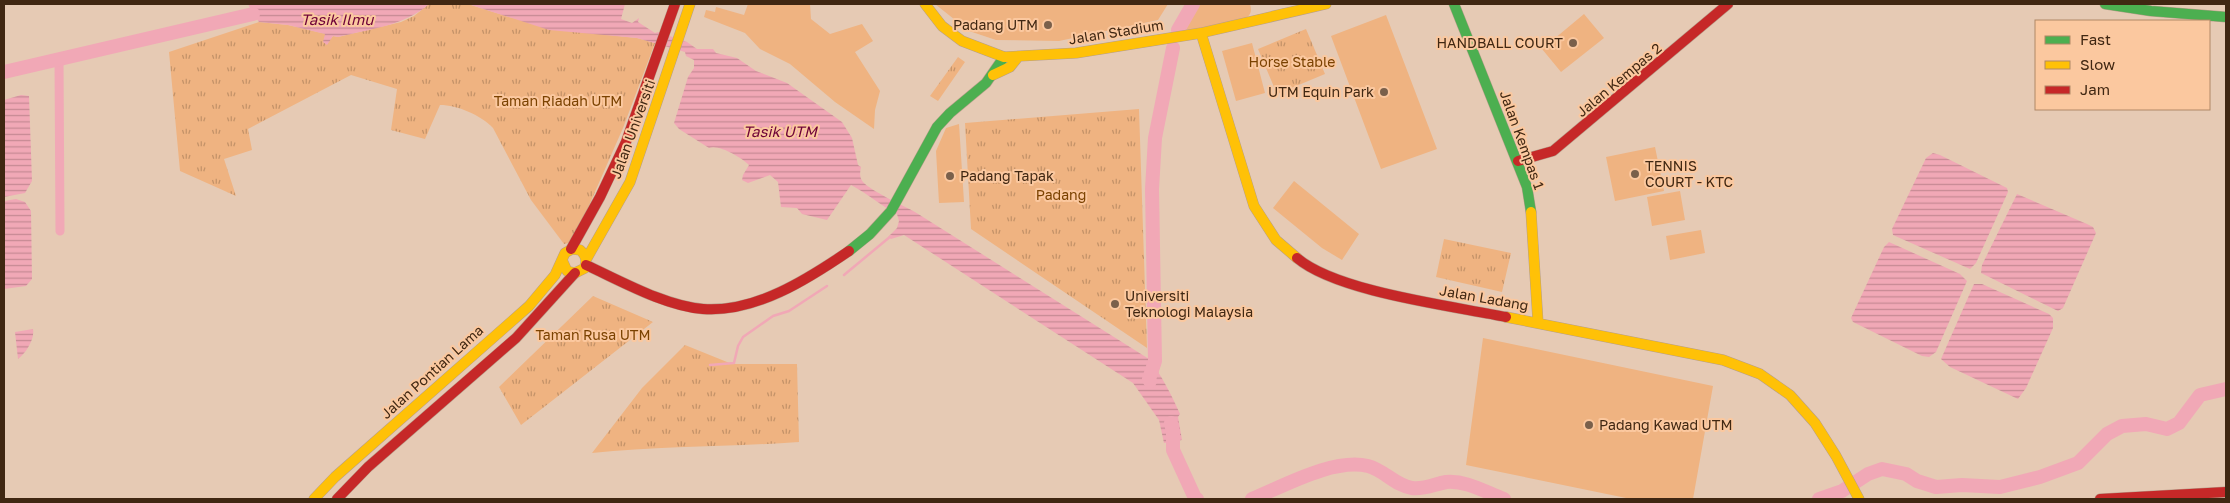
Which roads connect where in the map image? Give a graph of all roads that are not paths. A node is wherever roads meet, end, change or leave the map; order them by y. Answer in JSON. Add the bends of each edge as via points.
{"nodes":[{"id":1,"x":675,"y":4,"type":"edge"},
{"id":2,"x":690,"y":4,"type":"edge"},
{"id":3,"x":925,"y":4,"type":"edge"},
{"id":4,"x":1326,"y":4,"type":"edge"},
{"id":5,"x":1454,"y":4,"type":"edge"},
{"id":6,"x":1728,"y":4,"type":"edge"},
{"id":7,"x":2105,"y":4,"type":"edge"},
{"id":8,"x":2226,"y":16,"type":"edge"},
{"id":9,"x":1201,"y":33,"type":"junction"},
{"id":10,"x":1004,"y":56,"type":"junction"},
{"id":11,"x":1018,"y":56,"type":"junction"},
{"id":12,"x":993,"y":75,"type":"junction"},
{"id":13,"x":1518,"y":161,"type":"junction"},
{"id":14,"x":571,"y":249,"type":"junction"},
{"id":15,"x":562,"y":260,"type":"junction"},
{"id":16,"x":587,"y":261,"type":"junction"},
{"id":17,"x":575,"y":273,"type":"junction"},
{"id":18,"x":1538,"y":322,"type":"junction"},
{"id":19,"x":394,"y":425,"type":"junction"},
{"id":20,"x":404,"y":437,"type":"junction"},
{"id":21,"x":360,"y":454,"type":"junction"},
{"id":22,"x":368,"y":467,"type":"junction"},
{"id":23,"x":2226,"y":492,"type":"edge"},
{"id":24,"x":1856,"y":495,"type":"edge"},
{"id":25,"x":314,"y":499,"type":"edge"},
{"id":26,"x":338,"y":499,"type":"edge"},
{"id":27,"x":2100,"y":499,"type":"edge"}],
"edges":[{"from":1,"to":14,"type":"main road","name":"Jalan Universiti","via":[[613,171]]},
{"from":2,"to":16,"type":"main road","name":"Jalan Universiti","via":[[630,182]]},
{"from":3,"to":10,"type":"main road","name":"Jalan Stadium","via":[[949,33]]},
{"from":4,"to":9,"type":"main road","name":"Jalan Stadium"},
{"from":5,"to":13,"type":"main road","name":"Jalan Kempas 1"},
{"from":6,"to":13,"type":"main road","name":"Jalan Kempas 2","via":[[1559,146]]},
{"from":7,"to":8,"type":"main road"},
{"from":9,"to":11,"type":"main road","name":"Jalan Stadium","via":[[1076,53]]},
{"from":9,"to":18,"type":"main road","name":"Jalan Ladang","via":[[1254,206],[1276,240],[1304,264],[1330,276],[1390,294]]},
{"from":10,"to":11,"type":"main road","name":"Jalan Stadium"},
{"from":10,"to":12,"type":"main road"},
{"from":11,"to":12,"type":"main road","via":[[1010,67]]},
{"from":12,"to":16,"type":"main road","via":[[949,112],[935,129],[884,220],[852,250],[798,283],[728,309],[713,310],[684,306]]},
{"from":13,"to":18,"type":"main road","name":"Jalan Kempas 1","via":[[1532,208]]},
{"from":14,"to":15,"type":"main road","via":[[565,252]]},
{"from":14,"to":16,"type":"main road","via":[[579,249]]},
{"from":15,"to":17,"type":"main road","via":[[564,268]]},
{"from":15,"to":19,"type":"main road","name":"Jalan Pontian Lama","via":[[545,289],[529,306]]},
{"from":16,"to":17,"type":"main road","via":[[582,271]]},
{"from":17,"to":20,"type":"main road","via":[[516,338]]},
{"from":18,"to":24,"type":"main road","name":"Jalan Ladang","via":[[1723,360],[1752,369],[1789,393],[1817,424]]},
{"from":19,"to":20,"type":"main road"},
{"from":19,"to":21,"type":"main road","name":"Jalan Pontian Lama"},
{"from":20,"to":22,"type":"main road"},
{"from":21,"to":22,"type":"main road"},
{"from":21,"to":25,"type":"main road","name":"Jalan Pontian Lama"},
{"from":22,"to":26,"type":"main road"},
{"from":23,"to":27,"type":"main road"}]}
